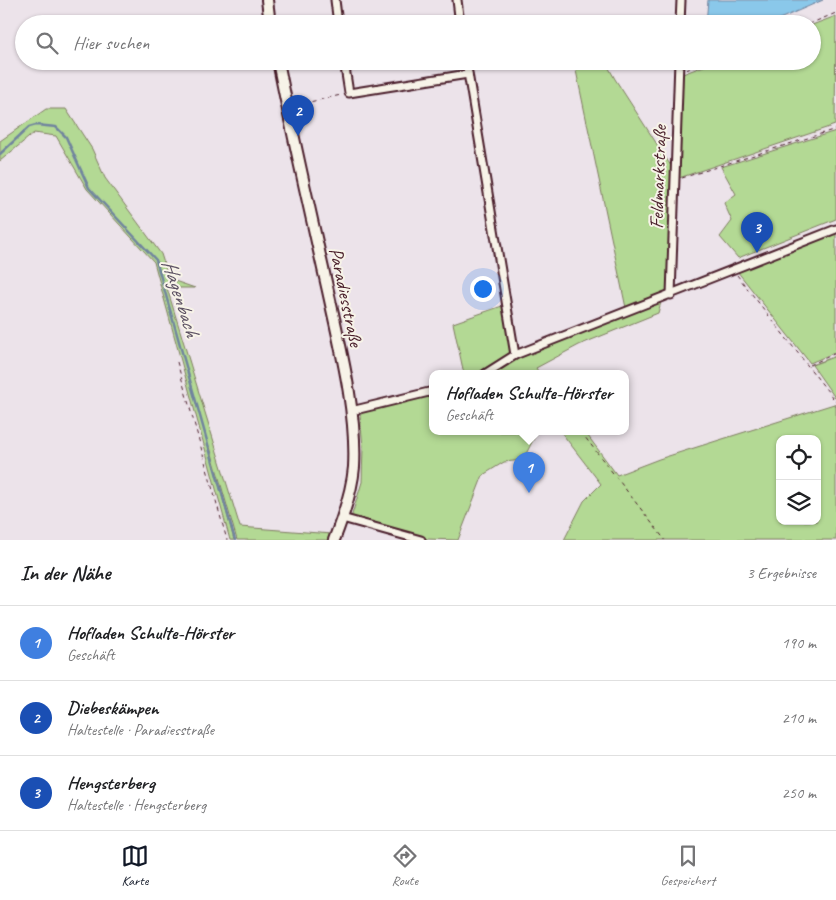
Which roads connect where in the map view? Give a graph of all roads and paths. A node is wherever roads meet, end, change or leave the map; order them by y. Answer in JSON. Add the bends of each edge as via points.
{"nodes":[{"id":1,"x":267,"y":0,"type":"edge"},
{"id":2,"x":335,"y":0,"type":"edge"},
{"id":3,"x":457,"y":0,"type":"edge"},
{"id":4,"x":681,"y":0,"type":"edge"},
{"id":5,"x":836,"y":13,"type":"edge"},
{"id":6,"x":269,"y":15,"type":"edge"},
{"id":7,"x":337,"y":15,"type":"edge"},
{"id":8,"x":459,"y":15,"type":"edge"},
{"id":9,"x":680,"y":15,"type":"edge"},
{"id":10,"x":821,"y":19,"type":"edge"},
{"id":11,"x":280,"y":70,"type":"edge"},
{"id":12,"x":345,"y":70,"type":"edge"},
{"id":13,"x":467,"y":70,"type":"edge"},
{"id":14,"x":678,"y":70,"type":"edge"},
{"id":15,"x":686,"y":70,"type":"edge"},
{"id":16,"x":678,"y":73,"type":"junction"},
{"id":17,"x":468,"y":74,"type":"junction"},
{"id":18,"x":349,"y":93,"type":"junction"},
{"id":19,"x":286,"y":107,"type":"junction"},
{"id":20,"x":836,"y":129,"type":"edge"},
{"id":21,"x":674,"y":181,"type":"junction"},
{"id":22,"x":836,"y":230,"type":"edge"},
{"id":23,"x":734,"y":270,"type":"junction"},
{"id":24,"x":671,"y":294,"type":"junction"},
{"id":25,"x":836,"y":354,"type":"edge"},
{"id":26,"x":515,"y":355,"type":"junction"},
{"id":27,"x":177,"y":362,"type":"dead end"},
{"id":28,"x":809,"y":365,"type":"junction"},
{"id":29,"x":491,"y":370,"type":"edge"},
{"id":30,"x":429,"y":392,"type":"edge"},
{"id":31,"x":836,"y":402,"type":"edge"},
{"id":32,"x":351,"y":411,"type":"junction"},
{"id":33,"x":582,"y":435,"type":"edge"},
{"id":34,"x":342,"y":518,"type":"junction"},
{"id":35,"x":227,"y":540,"type":"edge"},
{"id":36,"x":334,"y":540,"type":"edge"},
{"id":37,"x":421,"y":540,"type":"edge"},
{"id":38,"x":665,"y":540,"type":"edge"}],
"edges":[{"from":1,"to":6,"type":"main road"},
{"from":2,"to":7,"type":"street"},
{"from":3,"to":8,"type":"street"},
{"from":4,"to":9,"type":"street"},
{"from":5,"to":10,"type":"path"},
{"from":11,"to":19,"type":"main road","name":"Paradiesstraße"},
{"from":12,"to":18,"type":"street"},
{"from":13,"to":17,"type":"street"},
{"from":14,"to":16,"type":"street","name":"Feldmarkstraße"},
{"from":15,"to":16,"type":"path"},
{"from":16,"to":21,"type":"street","name":"Feldmarkstraße"},
{"from":17,"to":18,"type":"street"},
{"from":17,"to":26,"type":"street"},
{"from":18,"to":19,"type":"path"},
{"from":19,"to":32,"type":"main road","name":"Paradiesstraße","via":[[337,332]]},
{"from":20,"to":21,"type":"path"},
{"from":21,"to":24,"type":"street","name":"Feldmarkstraße"},
{"from":22,"to":23,"type":"street"},
{"from":23,"to":24,"type":"street"},
{"from":23,"to":28,"type":"path"},
{"from":24,"to":26,"type":"street"},
{"from":25,"to":28,"type":"path"},
{"from":26,"to":29,"type":"street"},
{"from":27,"to":35,"type":"path"},
{"from":28,"to":31,"type":"path"},
{"from":30,"to":32,"type":"street"},
{"from":32,"to":34,"type":"main road","name":"Paradiesstraße","via":[[354,470]]},
{"from":33,"to":38,"type":"path"},
{"from":34,"to":36,"type":"main road","name":"Paradiesstraße"},
{"from":34,"to":37,"type":"street"}]}
